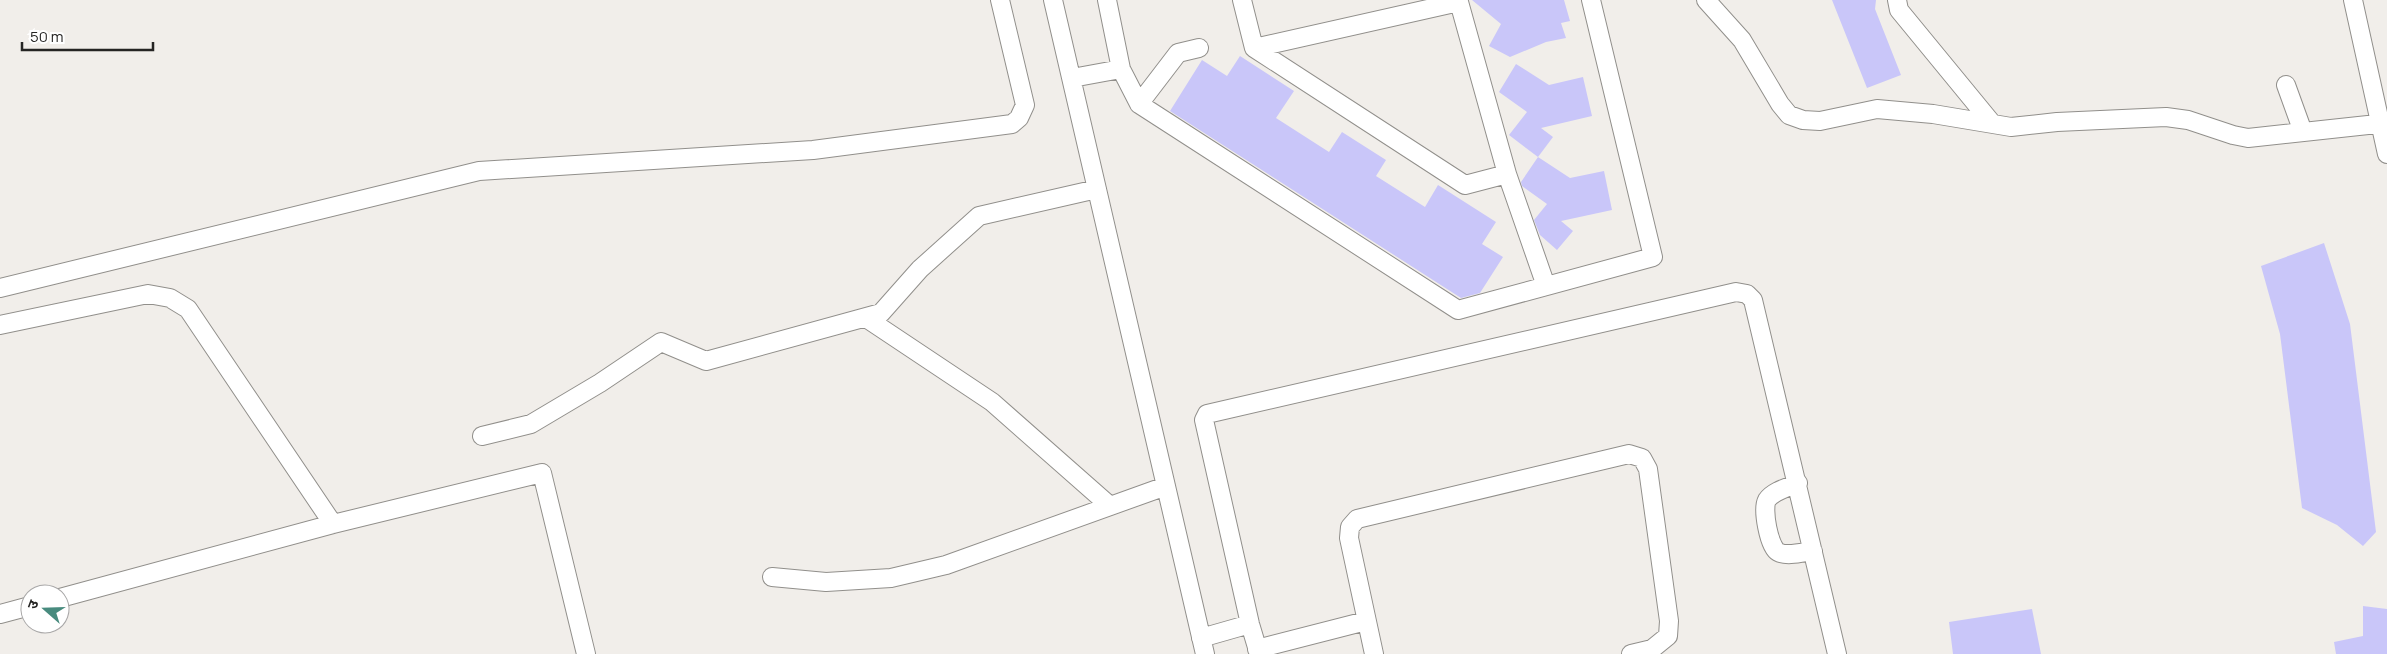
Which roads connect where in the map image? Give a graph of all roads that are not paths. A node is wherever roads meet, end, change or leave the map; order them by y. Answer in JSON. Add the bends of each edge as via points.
{"nodes":[{"id":1,"x":1000,"y":0,"type":"edge"},
{"id":2,"x":1054,"y":0,"type":"edge"},
{"id":3,"x":1107,"y":0,"type":"edge"},
{"id":4,"x":1242,"y":0,"type":"edge"},
{"id":5,"x":1591,"y":0,"type":"edge"},
{"id":6,"x":1706,"y":0,"type":"edge"},
{"id":7,"x":1897,"y":0,"type":"edge"},
{"id":8,"x":2353,"y":0,"type":"edge"},
{"id":9,"x":1199,"y":48,"type":"dead end"},
{"id":10,"x":1254,"y":48,"type":"junction"},
{"id":11,"x":1121,"y":70,"type":"junction"},
{"id":12,"x":1072,"y":78,"type":"junction"},
{"id":13,"x":2286,"y":86,"type":"dead end"},
{"id":14,"x":1139,"y":104,"type":"junction"},
{"id":15,"x":1991,"y":122,"type":"junction"},
{"id":16,"x":2384,"y":125,"type":"edge"},
{"id":17,"x":2303,"y":132,"type":"junction"},
{"id":18,"x":2387,"y":154,"type":"edge"},
{"id":19,"x":1507,"y":174,"type":"junction"},
{"id":20,"x":1097,"y":189,"type":"junction"},
{"id":21,"x":1546,"y":286,"type":"junction"},
{"id":22,"x":0,"y":288,"type":"edge"},
{"id":23,"x":866,"y":318,"type":"junction"},
{"id":24,"x":0,"y":325,"type":"edge"},
{"id":25,"x":482,"y":436,"type":"dead end"},
{"id":26,"x":1798,"y":483,"type":"junction"},
{"id":27,"x":1166,"y":486,"type":"junction"},
{"id":28,"x":1110,"y":506,"type":"junction"},
{"id":29,"x":334,"y":524,"type":"junction"},
{"id":30,"x":1813,"y":551,"type":"junction"},
{"id":31,"x":772,"y":577,"type":"dead end"},
{"id":32,"x":70,"y":595,"type":"edge"},
{"id":33,"x":20,"y":609,"type":"edge"},
{"id":34,"x":0,"y":614,"type":"edge"},
{"id":35,"x":1366,"y":621,"type":"junction"},
{"id":36,"x":1250,"y":624,"type":"junction"},
{"id":37,"x":1203,"y":646,"type":"edge"},
{"id":38,"x":1258,"y":651,"type":"edge"},
{"id":39,"x":586,"y":654,"type":"edge"},
{"id":40,"x":1374,"y":654,"type":"edge"},
{"id":41,"x":1631,"y":654,"type":"edge"},
{"id":42,"x":1837,"y":654,"type":"edge"}],
"edges":[{"from":1,"to":22,"type":"street","via":[[1025,105],[1012,124],[813,150],[479,171]]},
{"from":2,"to":12,"type":"street"},
{"from":3,"to":11,"type":"street"},
{"from":4,"to":10,"type":"street"},
{"from":5,"to":21,"type":"street","via":[[1653,258]]},
{"from":6,"to":15,"type":"street","via":[[1742,40],[1789,115],[1820,121],[1877,109]]},
{"from":7,"to":15,"type":"street","via":[[1899,10]]},
{"from":8,"to":16,"type":"street"},
{"from":9,"to":14,"type":"street","via":[[1178,53]]},
{"from":10,"to":19,"type":"street","via":[[1465,185]]},
{"from":10,"to":19,"type":"street","via":[[1459,2]]},
{"from":11,"to":12,"type":"street"},
{"from":11,"to":14,"type":"street"},
{"from":12,"to":20,"type":"street"},
{"from":13,"to":17,"type":"street"},
{"from":14,"to":21,"type":"street","via":[[1458,310]]},
{"from":15,"to":17,"type":"street","via":[[2024,127],[2058,122],[2166,117],[2188,120],[2248,138]]},
{"from":16,"to":17,"type":"street"},
{"from":16,"to":18,"type":"street"},
{"from":19,"to":21,"type":"street"},
{"from":20,"to":23,"type":"street","via":[[979,216],[920,269],[881,314]]},
{"from":20,"to":27,"type":"street"},
{"from":23,"to":25,"type":"street","via":[[706,361],[661,342],[531,424]]},
{"from":23,"to":28,"type":"street","via":[[992,402]]},
{"from":24,"to":29,"type":"street","via":[[148,294],[170,298],[188,309]]},
{"from":26,"to":30,"type":"street"},
{"from":26,"to":30,"type":"street","via":[[1773,494],[1767,502],[1765,510],[1770,537],[1775,550],[1782,553]]},
{"from":26,"to":36,"type":"street","via":[[1753,300],[1741,292],[1210,413],[1204,420]]},
{"from":27,"to":28,"type":"street"},
{"from":27,"to":37,"type":"street"},
{"from":28,"to":31,"type":"street","via":[[946,565],[891,578],[826,582]]},
{"from":29,"to":32,"type":"street"},
{"from":29,"to":39,"type":"street","via":[[542,473]]},
{"from":30,"to":42,"type":"street"},
{"from":33,"to":34,"type":"street"},
{"from":35,"to":38,"type":"street"},
{"from":35,"to":40,"type":"street"},
{"from":35,"to":41,"type":"street","via":[[1349,538],[1350,527],[1357,520],[1628,454],[1642,458],[1648,469],[1669,621],[1668,636],[1652,649]]},
{"from":36,"to":37,"type":"street"},
{"from":36,"to":38,"type":"street"}]}
